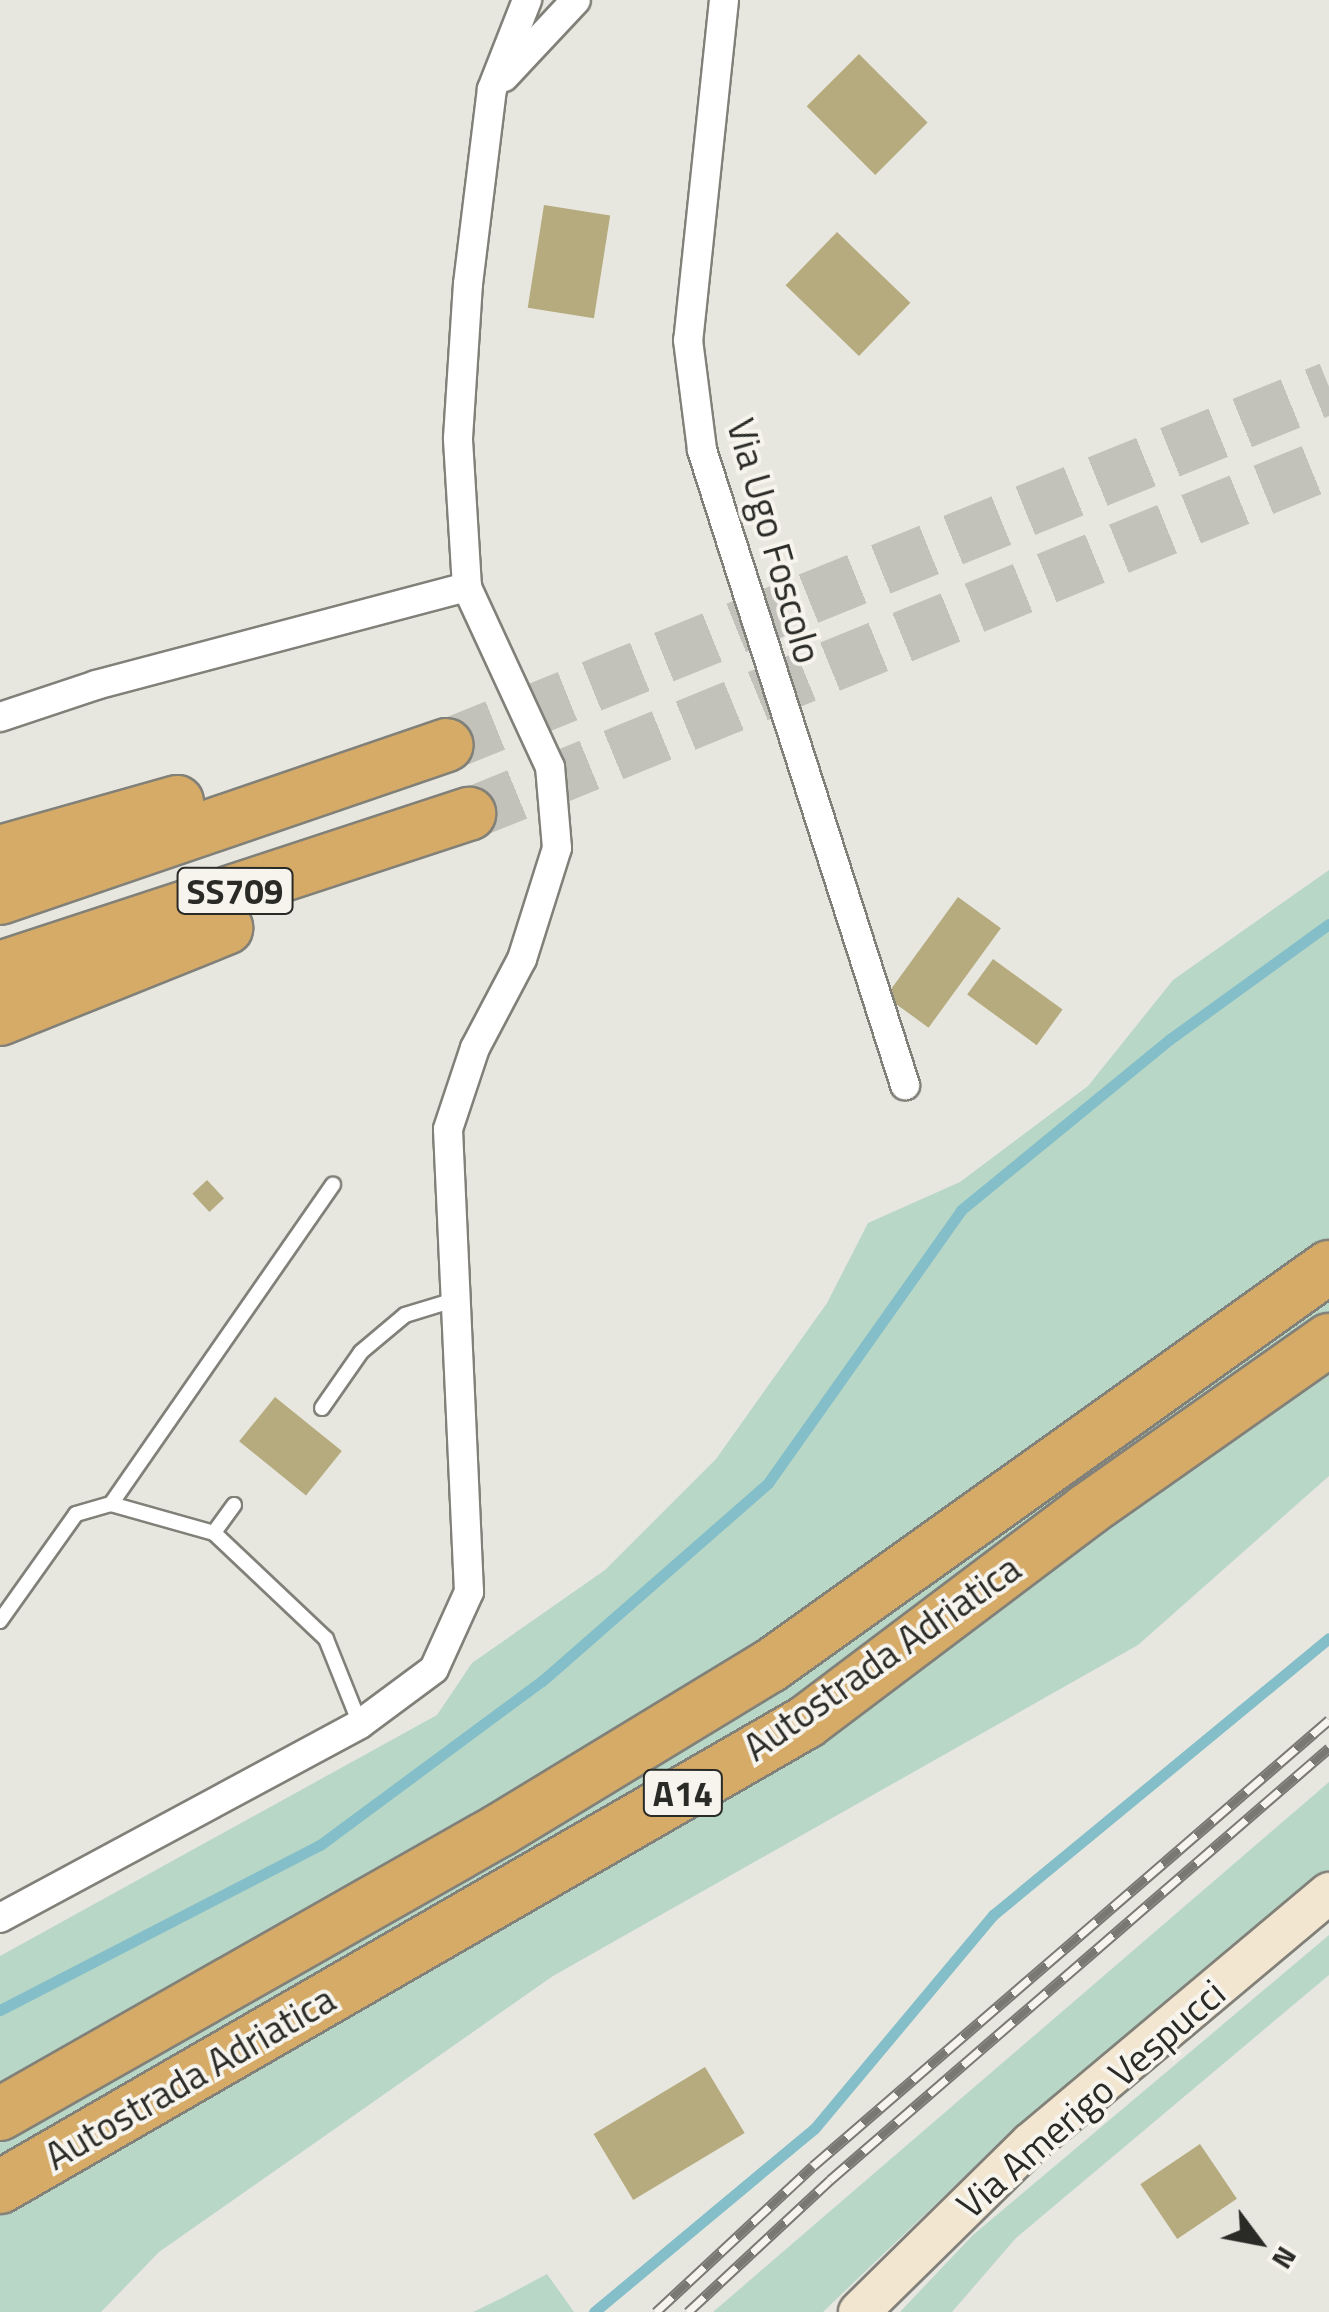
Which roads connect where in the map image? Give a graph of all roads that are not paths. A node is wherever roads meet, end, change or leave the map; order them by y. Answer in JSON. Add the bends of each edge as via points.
{"nodes":[{"id":1,"x":527,"y":0,"type":"edge"},
{"id":2,"x":576,"y":0,"type":"edge"},
{"id":3,"x":724,"y":0,"type":"edge"},
{"id":4,"x":492,"y":88,"type":"junction"},
{"id":5,"x":466,"y":587,"type":"junction"},
{"id":6,"x":0,"y":718,"type":"edge"},
{"id":7,"x":447,"y":746,"type":"tunnel mouth"},
{"id":8,"x":294,"y":796,"type":"junction"},
{"id":9,"x":469,"y":814,"type":"tunnel mouth"},
{"id":10,"x":415,"y":832,"type":"junction"},
{"id":11,"x":0,"y":852,"type":"edge"},
{"id":12,"x":0,"y":898,"type":"edge"},
{"id":13,"x":0,"y":968,"type":"edge"},
{"id":14,"x":0,"y":1019,"type":"edge"},
{"id":15,"x":904,"y":1085,"type":"dead end"},
{"id":16,"x":332,"y":1184,"type":"dead end"},
{"id":17,"x":1329,"y":1268,"type":"edge"},
{"id":18,"x":454,"y":1300,"type":"junction"},
{"id":19,"x":1329,"y":1340,"type":"edge"},
{"id":20,"x":322,"y":1408,"type":"dead end"},
{"id":21,"x":111,"y":1504,"type":"junction"},
{"id":22,"x":234,"y":1505,"type":"dead end"},
{"id":23,"x":214,"y":1533,"type":"junction"},
{"id":24,"x":0,"y":1621,"type":"edge"},
{"id":25,"x":360,"y":1724,"type":"junction"},
{"id":26,"x":1329,"y":1893,"type":"edge"},
{"id":27,"x":0,"y":1918,"type":"edge"},
{"id":28,"x":0,"y":2114,"type":"edge"},
{"id":29,"x":0,"y":2187,"type":"edge"},
{"id":30,"x":860,"y":2312,"type":"edge"}],
"edges":[{"from":1,"to":4,"type":"street"},
{"from":2,"to":4,"type":"street"},
{"from":3,"to":15,"type":"street","name":"Via Ugo Foscolo","via":[[688,340],[702,450]]},
{"from":4,"to":5,"type":"street","via":[[458,438]]},
{"from":5,"to":6,"type":"street","via":[[96,685]]},
{"from":5,"to":18,"type":"street","via":[[550,767],[557,848],[522,959],[475,1048],[448,1129]]},
{"from":7,"to":8,"type":"highway","number":"SS709"},
{"from":8,"to":11,"type":"highway","via":[[240,784]]},
{"from":8,"to":12,"type":"highway","number":"SS709"},
{"from":9,"to":10,"type":"highway","number":"SS709"},
{"from":10,"to":13,"type":"highway","number":"SS709"},
{"from":10,"to":14,"type":"highway","number":"SS709","via":[[280,905]]},
{"from":16,"to":21,"type":"lane"},
{"from":17,"to":28,"type":"highway","name":"Autostrada Adriatica","number":"A14","via":[[770,1666],[500,1830]]},
{"from":18,"to":20,"type":"lane","via":[[405,1315],[360,1352]]},
{"from":18,"to":25,"type":"street","via":[[470,1592],[434,1669]]},
{"from":19,"to":29,"type":"highway","name":"Autostrada Adriatica","number":"A14","via":[[1087,1510],[806,1722]]},
{"from":21,"to":23,"type":"lane"},
{"from":21,"to":24,"type":"lane","via":[[76,1514]]},
{"from":22,"to":23,"type":"lane"},
{"from":23,"to":25,"type":"lane","via":[[326,1639]]},
{"from":25,"to":27,"type":"street"},
{"from":26,"to":30,"type":"main road","name":"Via Amerigo Vespucci","via":[[1032,2143]]}]}
